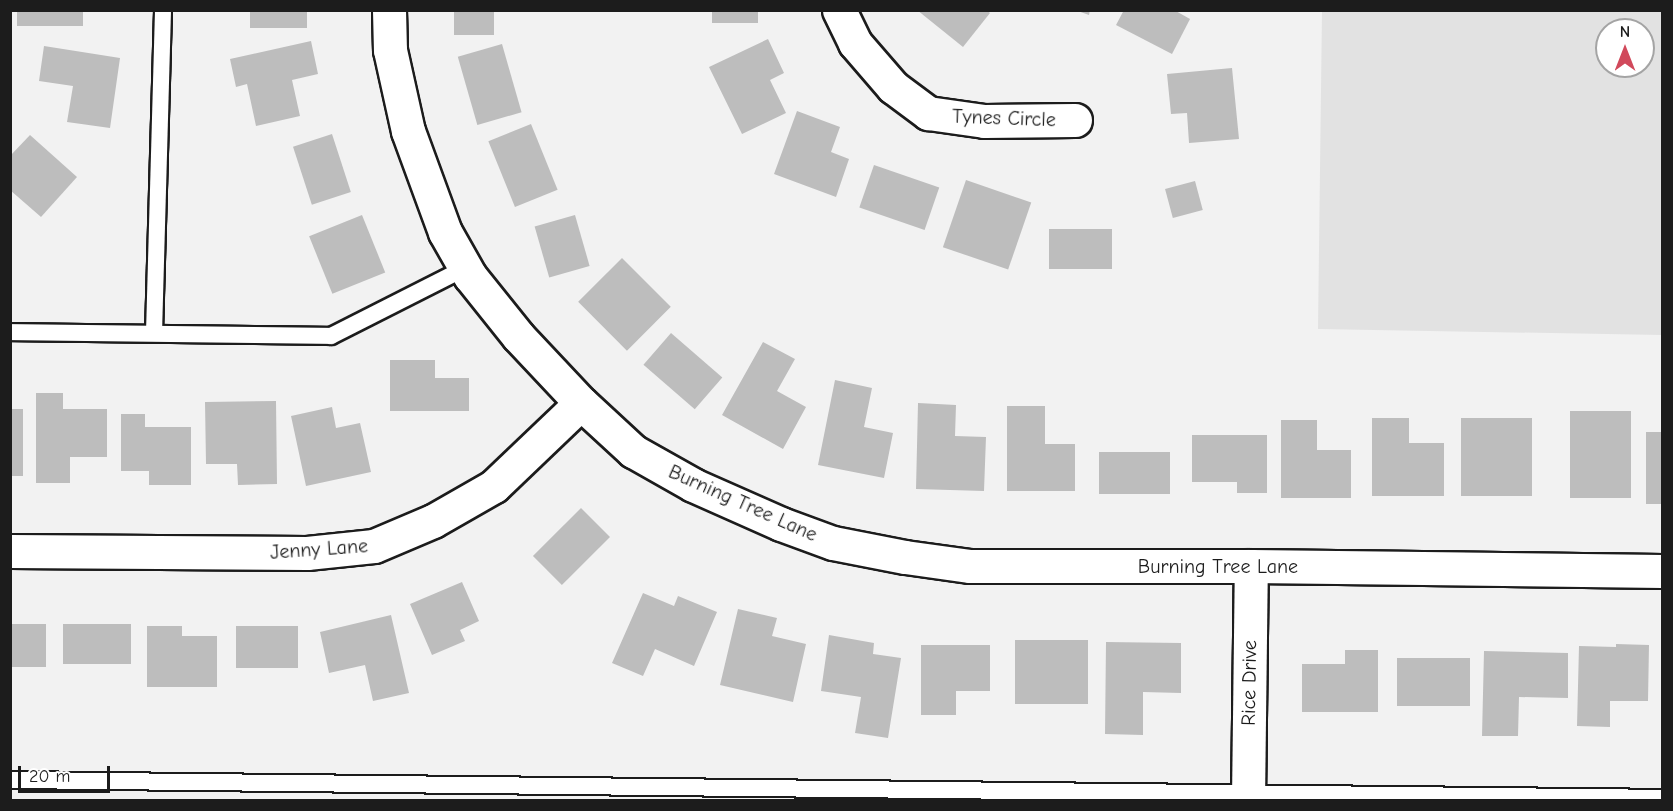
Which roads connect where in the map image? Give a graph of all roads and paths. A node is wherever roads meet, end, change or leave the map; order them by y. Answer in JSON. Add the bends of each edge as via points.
{"nodes":[{"id":1,"x":163,"y":10,"type":"edge"},
{"id":2,"x":389,"y":10,"type":"edge"},
{"id":3,"x":839,"y":10,"type":"edge"},
{"id":4,"x":1075,"y":120,"type":"dead end"},
{"id":5,"x":465,"y":268,"type":"junction"},
{"id":6,"x":10,"y":332,"type":"edge"},
{"id":7,"x":154,"y":333,"type":"junction"},
{"id":8,"x":581,"y":404,"type":"junction"},
{"id":9,"x":10,"y":551,"type":"edge"},
{"id":10,"x":1251,"y":566,"type":"junction"},
{"id":11,"x":1662,"y":571,"type":"edge"},
{"id":12,"x":10,"y":780,"type":"edge"},
{"id":13,"x":1248,"y":798,"type":"edge"},
{"id":14,"x":1662,"y":798,"type":"edge"}],
"edges":[{"from":1,"to":7,"type":"lane"},
{"from":2,"to":5,"type":"street","name":"Burning Tree Lane","via":[[390,50],[408,131],[445,232]]},
{"from":3,"to":4,"type":"street","name":"Tynes Circle","via":[[855,43],[893,87],[928,113],[984,121]]},
{"from":5,"to":7,"type":"lane","via":[[331,336]]},
{"from":5,"to":8,"type":"street","name":"Burning Tree Lane","via":[[518,336]]},
{"from":6,"to":7,"type":"lane"},
{"from":8,"to":9,"type":"street","name":"Jenny Lane","via":[[494,486],[433,522],[374,546],[307,553]]},
{"from":8,"to":10,"type":"street","name":"Burning Tree Lane","via":[[633,451],[683,479],[833,543],[970,566]]},
{"from":10,"to":11,"type":"street","name":"Burning Tree Lane"},
{"from":10,"to":13,"type":"street","name":"Rice Drive"},
{"from":12,"to":13,"type":"lane"},
{"from":13,"to":14,"type":"lane"}]}
